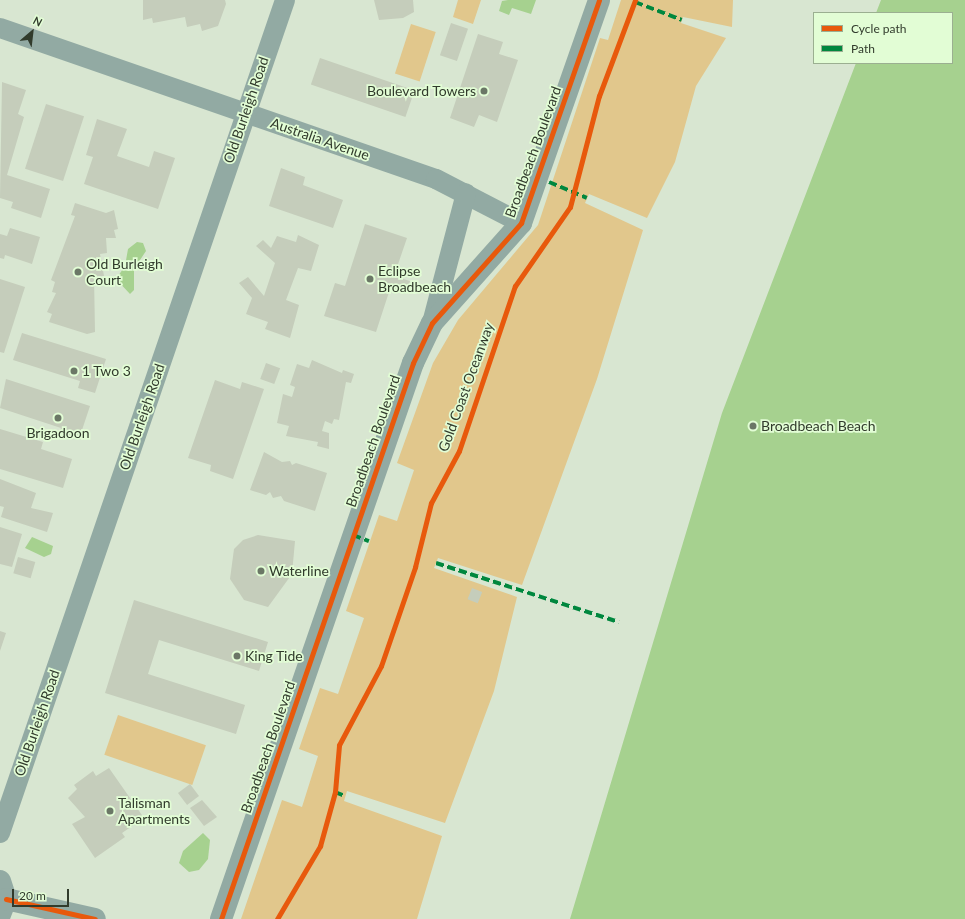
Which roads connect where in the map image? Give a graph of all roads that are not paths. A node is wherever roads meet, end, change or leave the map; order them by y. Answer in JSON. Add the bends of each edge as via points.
{"nodes":[{"id":1,"x":284,"y":0,"type":"edge"},
{"id":2,"x":599,"y":0,"type":"edge"},
{"id":3,"x":0,"y":28,"type":"edge"},
{"id":4,"x":244,"y":113,"type":"junction"},
{"id":5,"x":466,"y":193,"type":"junction"},
{"id":6,"x":521,"y":223,"type":"junction"},
{"id":7,"x":432,"y":323,"type":"junction"},
{"id":8,"x":0,"y":833,"type":"edge"},
{"id":9,"x":2,"y":898,"type":"edge"},
{"id":10,"x":95,"y":919,"type":"edge"},
{"id":11,"x":221,"y":919,"type":"edge"}],
"edges":[{"from":1,"to":4,"type":"street","name":"Old Burleigh Road"},
{"from":2,"to":6,"type":"street","name":"Broadbeach Boulevard"},
{"from":3,"to":4,"type":"street","name":"Australia Avenue"},
{"from":4,"to":5,"type":"street","name":"Australia Avenue","via":[[436,179]]},
{"from":4,"to":8,"type":"street","name":"Old Burleigh Road"},
{"from":5,"to":6,"type":"street","name":"Australia Avenue"},
{"from":5,"to":7,"type":"street"},
{"from":6,"to":7,"type":"street","name":"Broadbeach Boulevard"},
{"from":7,"to":11,"type":"street","name":"Broadbeach Boulevard","via":[[413,363]]},
{"from":9,"to":10,"type":"street"}]}
